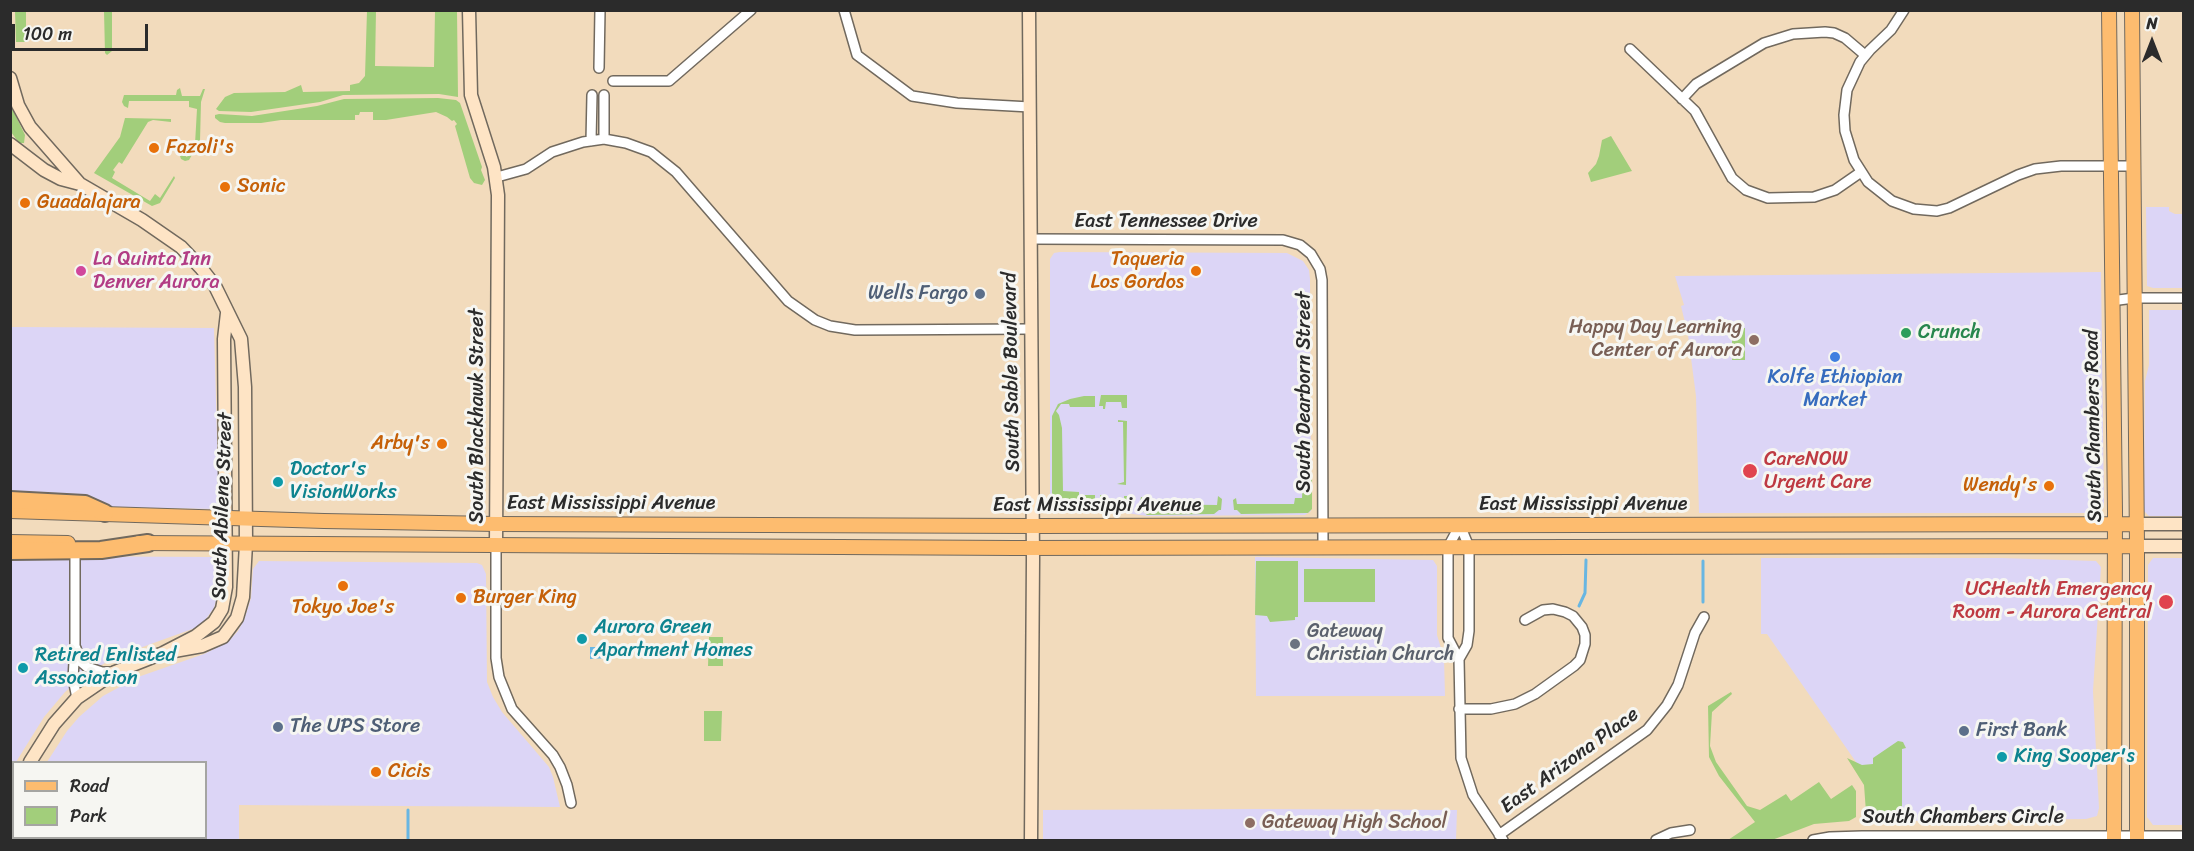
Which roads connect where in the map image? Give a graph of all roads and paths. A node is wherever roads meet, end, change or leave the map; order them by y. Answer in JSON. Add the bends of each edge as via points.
{"nodes":[{"id":1,"x":470,"y":10,"type":"edge"},
{"id":2,"x":600,"y":10,"type":"edge"},
{"id":3,"x":751,"y":10,"type":"edge"},
{"id":4,"x":844,"y":10,"type":"edge"},
{"id":5,"x":1029,"y":10,"type":"edge"},
{"id":6,"x":1904,"y":10,"type":"edge"},
{"id":7,"x":2109,"y":10,"type":"edge"},
{"id":8,"x":2132,"y":10,"type":"edge"},
{"id":9,"x":1630,"y":49,"type":"dead end"},
{"id":10,"x":1865,"y":55,"type":"junction"},
{"id":11,"x":599,"y":68,"type":"dead end"},
{"id":12,"x":10,"y":78,"type":"edge"},
{"id":13,"x":612,"y":81,"type":"dead end"},
{"id":14,"x":592,"y":95,"type":"dead end"},
{"id":15,"x":604,"y":95,"type":"dead end"},
{"id":16,"x":1682,"y":99,"type":"junction"},
{"id":17,"x":1030,"y":107,"type":"junction"},
{"id":18,"x":604,"y":139,"type":"junction"},
{"id":19,"x":591,"y":141,"type":"junction"},
{"id":20,"x":10,"y":144,"type":"edge"},
{"id":21,"x":2110,"y":166,"type":"junction"},
{"id":22,"x":2133,"y":166,"type":"junction"},
{"id":23,"x":1861,"y":172,"type":"junction"},
{"id":24,"x":496,"y":177,"type":"junction"},
{"id":25,"x":80,"y":184,"type":"junction"},
{"id":26,"x":1031,"y":239,"type":"junction"},
{"id":27,"x":1300,"y":245,"type":"joint"},
{"id":28,"x":2134,"y":298,"type":"junction"},
{"id":29,"x":2184,"y":298,"type":"edge"},
{"id":30,"x":2111,"y":301,"type":"junction"},
{"id":31,"x":227,"y":313,"type":"junction"},
{"id":32,"x":1031,"y":329,"type":"junction"},
{"id":33,"x":10,"y":500,"type":"edge"},
{"id":34,"x":10,"y":511,"type":"edge"},
{"id":35,"x":105,"y":513,"type":"junction"},
{"id":36,"x":226,"y":517,"type":"junction"},
{"id":37,"x":246,"y":518,"type":"junction"},
{"id":38,"x":496,"y":524,"type":"junction"},
{"id":39,"x":2115,"y":524,"type":"junction"},
{"id":40,"x":2137,"y":524,"type":"junction"},
{"id":41,"x":2184,"y":524,"type":"edge"},
{"id":42,"x":1323,"y":525,"type":"junction"},
{"id":43,"x":1460,"y":525,"type":"junction"},
{"id":44,"x":1033,"y":526,"type":"junction"},
{"id":45,"x":10,"y":542,"type":"edge"},
{"id":46,"x":148,"y":543,"type":"junction"},
{"id":47,"x":226,"y":544,"type":"junction"},
{"id":48,"x":246,"y":544,"type":"junction"},
{"id":49,"x":496,"y":545,"type":"junction"},
{"id":50,"x":2115,"y":546,"type":"junction"},
{"id":51,"x":2137,"y":546,"type":"junction"},
{"id":52,"x":2184,"y":546,"type":"edge"},
{"id":53,"x":1323,"y":547,"type":"junction"},
{"id":54,"x":1448,"y":547,"type":"junction"},
{"id":55,"x":1469,"y":547,"type":"junction"},
{"id":56,"x":1033,"y":548,"type":"junction"},
{"id":57,"x":75,"y":551,"type":"junction"},
{"id":58,"x":10,"y":552,"type":"edge"},
{"id":59,"x":1704,"y":617,"type":"dead end"},
{"id":60,"x":1526,"y":620,"type":"dead end"},
{"id":61,"x":75,"y":645,"type":"junction"},
{"id":62,"x":163,"y":653,"type":"junction"},
{"id":63,"x":1459,"y":659,"type":"junction"},
{"id":64,"x":115,"y":672,"type":"junction"},
{"id":65,"x":77,"y":698,"type":"junction"},
{"id":66,"x":1459,"y":709,"type":"junction"},
{"id":67,"x":31,"y":761,"type":"edge"},
{"id":68,"x":570,"y":803,"type":"dead end"},
{"id":69,"x":1690,"y":830,"type":"dead end"},
{"id":70,"x":2184,"y":836,"type":"edge"},
{"id":71,"x":1501,"y":838,"type":"edge"},
{"id":72,"x":1985,"y":838,"type":"edge"},
{"id":73,"x":2114,"y":838,"type":"edge"},
{"id":74,"x":2137,"y":838,"type":"edge"},
{"id":75,"x":1031,"y":840,"type":"edge"},
{"id":76,"x":1656,"y":840,"type":"edge"},
{"id":77,"x":1813,"y":840,"type":"edge"}],
"edges":[{"from":1,"to":24,"type":"main road","name":"South Blackhawk Street","via":[[471,95]]},
{"from":2,"to":11,"type":"street"},
{"from":3,"to":13,"type":"street","via":[[669,81]]},
{"from":4,"to":17,"type":"street","via":[[857,55],[912,96]]},
{"from":5,"to":17,"type":"main road","name":"South Sable Boulevard"},
{"from":6,"to":10,"type":"street"},
{"from":7,"to":21,"type":"main road","name":"South Chambers Road"},
{"from":8,"to":22,"type":"main road"},
{"from":9,"to":16,"type":"street"},
{"from":10,"to":16,"type":"street","via":[[1834,33],[1793,34],[1764,44],[1696,84]]},
{"from":10,"to":23,"type":"street","via":[[1850,83],[1844,115],[1848,146]]},
{"from":12,"to":25,"type":"main road","name":"South Abilene Street","via":[[30,127]]},
{"from":14,"to":19,"type":"street"},
{"from":15,"to":18,"type":"street"},
{"from":16,"to":23,"type":"street","via":[[1695,111],[1732,178],[1756,195],[1814,197],[1835,190]]},
{"from":17,"to":26,"type":"main road","name":"South Sable Boulevard"},
{"from":18,"to":19,"type":"street"},
{"from":18,"to":32,"type":"street","via":[[641,148],[664,161],[788,301],[815,320],[855,330]]},
{"from":19,"to":24,"type":"street","via":[[567,146],[526,169]]},
{"from":20,"to":25,"type":"main road","name":"South Abilene Street","via":[[44,170]]},
{"from":21,"to":22,"type":"street"},
{"from":21,"to":23,"type":"street","via":[[2035,169],[1949,208],[1925,211],[1892,201]]},
{"from":21,"to":30,"type":"main road","name":"South Chambers Road"},
{"from":22,"to":28,"type":"main road"},
{"from":24,"to":38,"type":"main road","name":"South Blackhawk Street"},
{"from":25,"to":31,"type":"main road","name":"South Abilene Street","via":[[181,247],[208,277]]},
{"from":26,"to":27,"type":"street","name":"East Tennessee Drive","via":[[1274,240]]},
{"from":26,"to":32,"type":"main road","name":"South Sable Boulevard"},
{"from":27,"to":42,"type":"street","name":"South Dearborn Street","via":[[1318,264],[1322,280]]},
{"from":28,"to":29,"type":"street"},
{"from":28,"to":30,"type":"street"},
{"from":28,"to":40,"type":"main road"},
{"from":30,"to":39,"type":"main road","name":"South Chambers Road"},
{"from":31,"to":36,"type":"main road","name":"South Abilene Street"},
{"from":31,"to":37,"type":"main road","name":"South Abilene Street","via":[[238,332],[244,357]]},
{"from":32,"to":44,"type":"main road","name":"South Sable Boulevard"},
{"from":33,"to":35,"type":"highway","via":[[85,504]]},
{"from":34,"to":35,"type":"main road","name":"East Mississippi Avenue"},
{"from":35,"to":36,"type":"main road","name":"East Mississippi Avenue"},
{"from":36,"to":37,"type":"main road","name":"East Mississippi Avenue"},
{"from":36,"to":47,"type":"main road","name":"South Abilene Street"},
{"from":37,"to":38,"type":"main road","name":"East Mississippi Avenue"},
{"from":37,"to":48,"type":"main road","name":"South Abilene Street"},
{"from":38,"to":44,"type":"main road","name":"East Mississippi Avenue"},
{"from":38,"to":49,"type":"main road","name":"South Blackhawk Street"},
{"from":39,"to":40,"type":"main road","name":"East Mississippi Avenue"},
{"from":39,"to":43,"type":"main road","name":"East Mississippi Avenue"},
{"from":39,"to":50,"type":"main road","name":"South Chambers Road"},
{"from":40,"to":41,"type":"main road","name":"East Mississippi Avenue"},
{"from":40,"to":51,"type":"main road"},
{"from":42,"to":43,"type":"main road","name":"East Mississippi Avenue"},
{"from":42,"to":44,"type":"main road","name":"East Mississippi Avenue"},
{"from":42,"to":53,"type":"street","name":"South Dearborn Street"},
{"from":43,"to":54,"type":"street"},
{"from":43,"to":55,"type":"street"},
{"from":44,"to":56,"type":"main road","name":"South Sable Boulevard"},
{"from":45,"to":46,"type":"main road","name":"East Mississippi Avenue"},
{"from":46,"to":47,"type":"main road","name":"East Mississippi Avenue"},
{"from":46,"to":57,"type":"highway"},
{"from":47,"to":48,"type":"main road","name":"East Mississippi Avenue"},
{"from":47,"to":62,"type":"main road","name":"South Abilene Street","via":[[226,595],[220,613],[202,632]]},
{"from":48,"to":49,"type":"main road","name":"East Mississippi Avenue"},
{"from":48,"to":62,"type":"main road","name":"South Abilene Street","via":[[243,597],[228,631],[209,644]]},
{"from":49,"to":56,"type":"main road","name":"East Mississippi Avenue"},
{"from":49,"to":68,"type":"street","name":"South Blackhawk Street","via":[[496,665],[501,685],[512,709],[553,755],[567,785]]},
{"from":50,"to":51,"type":"main road","name":"East Mississippi Avenue"},
{"from":50,"to":55,"type":"main road","name":"East Mississippi Avenue"},
{"from":50,"to":73,"type":"main road","name":"South Chambers Road"},
{"from":51,"to":52,"type":"main road","name":"East Mississippi Avenue"},
{"from":51,"to":74,"type":"main road"},
{"from":53,"to":54,"type":"main road","name":"East Mississippi Avenue"},
{"from":53,"to":56,"type":"main road","name":"East Mississippi Avenue"},
{"from":54,"to":55,"type":"main road","name":"East Mississippi Avenue"},
{"from":54,"to":63,"type":"street","via":[[1448,638]]},
{"from":55,"to":63,"type":"street","via":[[1470,631]]},
{"from":56,"to":75,"type":"main road","name":"South Sable Boulevard"},
{"from":57,"to":58,"type":"highway"},
{"from":57,"to":61,"type":"street"},
{"from":59,"to":71,"type":"street","name":"East Arizona Place","via":[[1678,685],[1647,730]]},
{"from":60,"to":66,"type":"street","via":[[1553,609],[1573,616],[1585,635],[1580,660],[1515,704]]},
{"from":61,"to":64,"type":"street","via":[[79,659],[87,667]]},
{"from":61,"to":65,"type":"street","via":[[73,686]]},
{"from":62,"to":64,"type":"main road","name":"South Abilene Street"},
{"from":63,"to":66,"type":"street"},
{"from":64,"to":65,"type":"main road","name":"South Abilene Street"},
{"from":65,"to":67,"type":"main road","name":"South Abilene Street","via":[[54,723]]},
{"from":66,"to":71,"type":"street","via":[[1463,771],[1473,795]]},
{"from":69,"to":76,"type":"street"},
{"from":70,"to":74,"type":"street","name":"South Chambers Circle"},
{"from":72,"to":73,"type":"street","name":"South Chambers Circle"},
{"from":72,"to":77,"type":"street","name":"South Chambers Circle","via":[[1842,836]]},
{"from":73,"to":74,"type":"street","name":"South Chambers Circle"}]}
